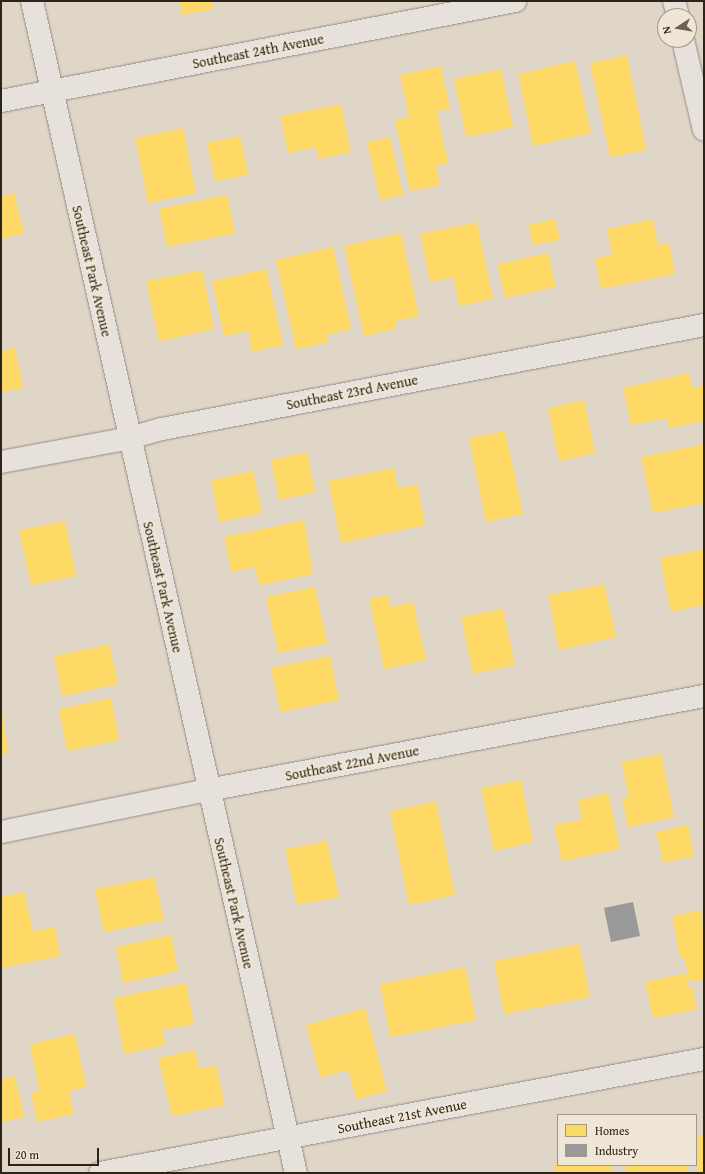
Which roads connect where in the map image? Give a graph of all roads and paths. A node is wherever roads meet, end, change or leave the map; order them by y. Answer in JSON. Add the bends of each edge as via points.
{"nodes":[{"id":1,"x":32,"y":1,"type":"edge"},
{"id":2,"x":515,"y":1,"type":"edge"},
{"id":3,"x":685,"y":48,"type":"edge"},
{"id":4,"x":52,"y":91,"type":"junction"},
{"id":5,"x":1,"y":101,"type":"edge"},
{"id":6,"x":704,"y":130,"type":"edge"},
{"id":7,"x":704,"y":325,"type":"edge"},
{"id":8,"x":130,"y":438,"type":"junction"},
{"id":9,"x":1,"y":462,"type":"edge"},
{"id":10,"x":704,"y":696,"type":"edge"},
{"id":11,"x":208,"y":790,"type":"junction"},
{"id":12,"x":1,"y":832,"type":"edge"},
{"id":13,"x":704,"y":1059,"type":"edge"},
{"id":14,"x":288,"y":1138,"type":"junction"},
{"id":15,"x":100,"y":1173,"type":"edge"},
{"id":16,"x":296,"y":1173,"type":"edge"}],
"edges":[{"from":1,"to":4,"type":"street","name":"Southeast Park Avenue"},
{"from":2,"to":4,"type":"street","name":"Southeast 24th Avenue"},
{"from":3,"to":6,"type":"street"},
{"from":4,"to":5,"type":"street","name":"Southeast 24th Avenue"},
{"from":4,"to":8,"type":"street","name":"Southeast Park Avenue"},
{"from":7,"to":8,"type":"street","name":"Southeast 23rd Avenue","via":[[162,429]]},
{"from":8,"to":9,"type":"street","name":"Southeast 23rd Avenue"},
{"from":8,"to":11,"type":"street","name":"Southeast Park Avenue"},
{"from":10,"to":11,"type":"street","name":"Southeast 22nd Avenue"},
{"from":11,"to":12,"type":"street","name":"Southeast 22nd Avenue"},
{"from":11,"to":14,"type":"street","name":"Southeast Park Avenue"},
{"from":13,"to":14,"type":"street","name":"Southeast 21st Avenue"},
{"from":14,"to":15,"type":"street","name":"Southeast 21st Avenue"},
{"from":14,"to":16,"type":"street","name":"Southeast Park Avenue"}]}
